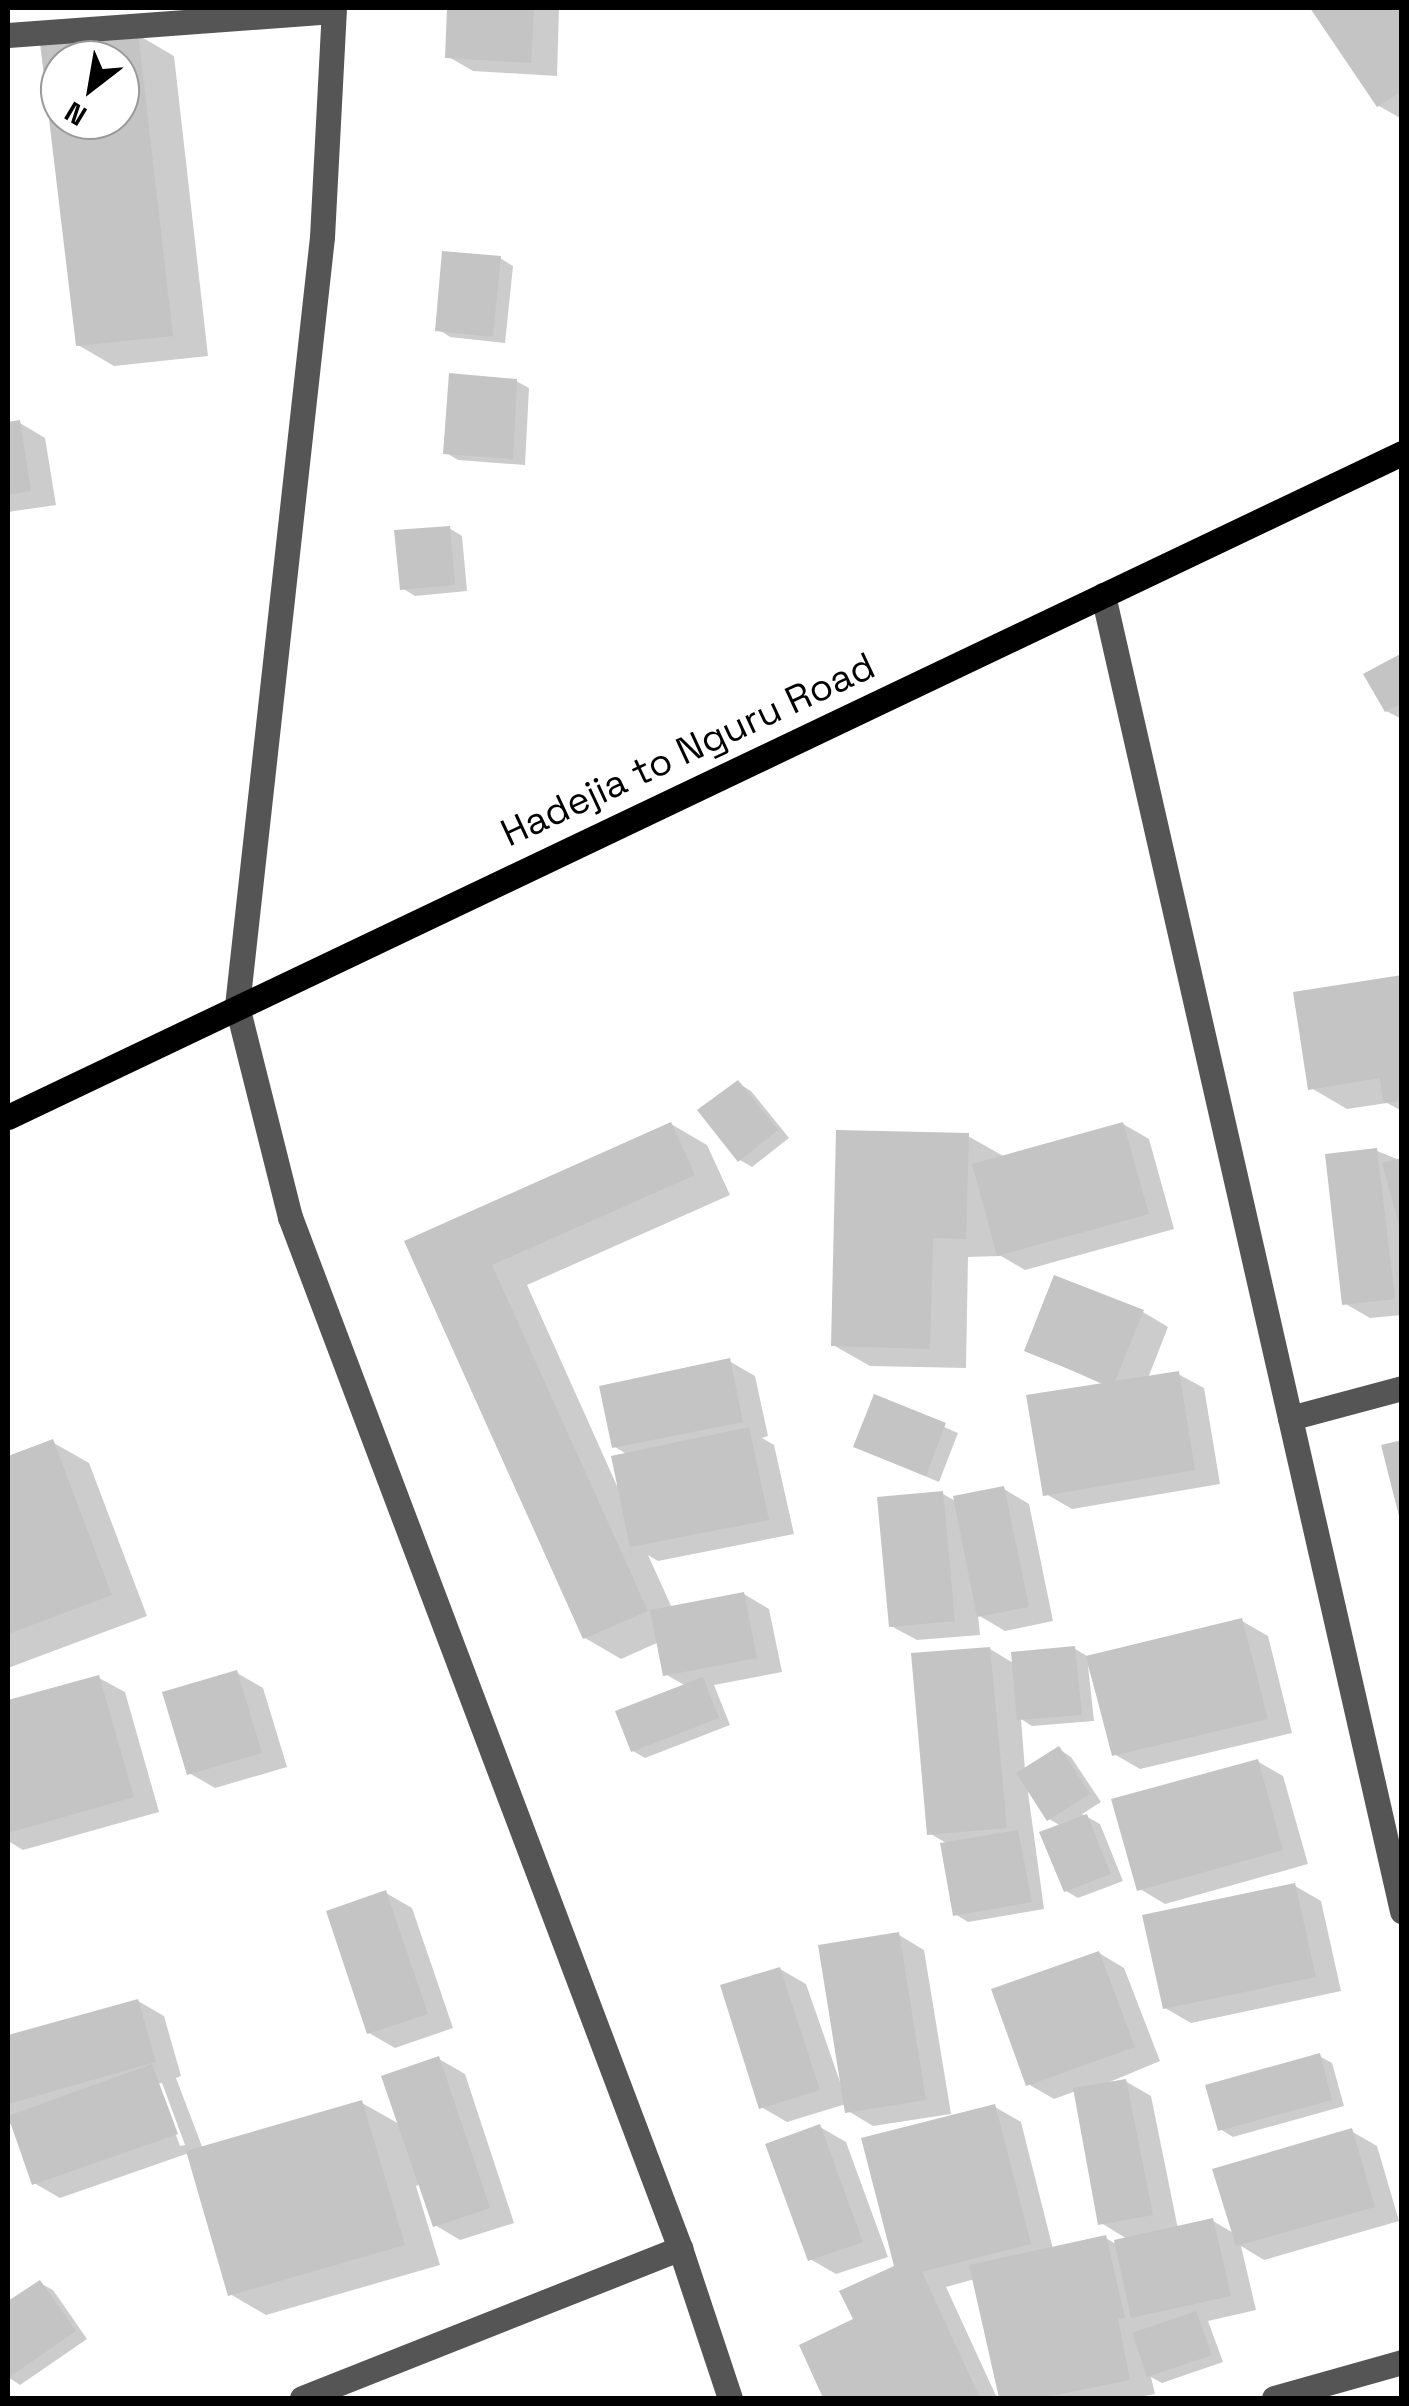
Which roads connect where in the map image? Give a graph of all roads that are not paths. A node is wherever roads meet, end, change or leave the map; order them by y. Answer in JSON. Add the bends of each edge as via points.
{"nodes":[{"id":1,"x":334,"y":9,"type":"edge"},
{"id":2,"x":8,"y":34,"type":"edge"},
{"id":3,"x":1402,"y":452,"type":"edge"},
{"id":4,"x":1103,"y":594,"type":"junction"},
{"id":5,"x":238,"y":1006,"type":"junction"},
{"id":6,"x":8,"y":1117,"type":"edge"},
{"id":7,"x":1402,"y":1388,"type":"edge"},
{"id":8,"x":1290,"y":1418,"type":"junction"},
{"id":9,"x":1402,"y":1911,"type":"edge"},
{"id":10,"x":680,"y":2248,"type":"junction"},
{"id":11,"x":1402,"y":2362,"type":"edge"},
{"id":12,"x":302,"y":2398,"type":"edge"},
{"id":13,"x":730,"y":2398,"type":"edge"},
{"id":14,"x":1274,"y":2398,"type":"edge"}],
"edges":[{"from":1,"to":2,"type":"street"},
{"from":1,"to":5,"type":"street","via":[[322,237]]},
{"from":3,"to":4,"type":"main road","name":"Hadejia to Nguru Road"},
{"from":4,"to":5,"type":"main road","name":"Hadejia to Nguru Road"},
{"from":4,"to":8,"type":"street"},
{"from":5,"to":6,"type":"main road","name":"Hadejia to Nguru Road"},
{"from":5,"to":10,"type":"street","via":[[290,1218]]},
{"from":7,"to":8,"type":"street"},
{"from":8,"to":9,"type":"street"},
{"from":10,"to":12,"type":"street"},
{"from":10,"to":13,"type":"street"},
{"from":11,"to":14,"type":"street"}]}
